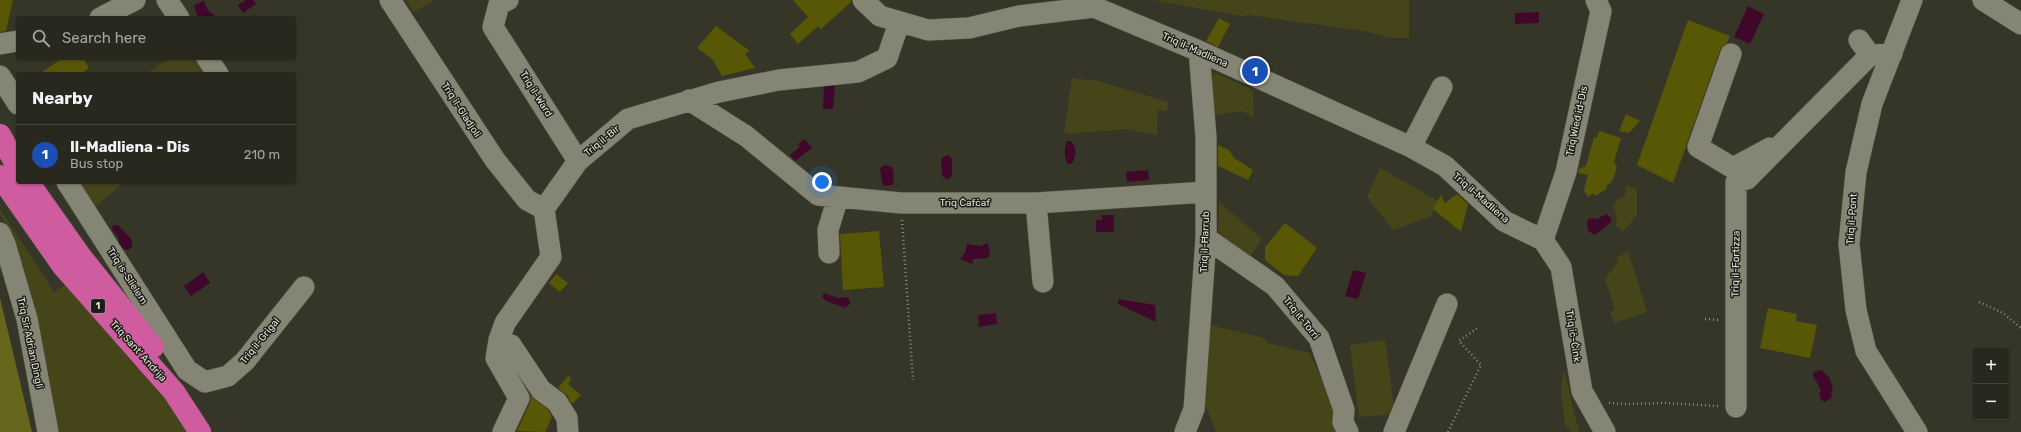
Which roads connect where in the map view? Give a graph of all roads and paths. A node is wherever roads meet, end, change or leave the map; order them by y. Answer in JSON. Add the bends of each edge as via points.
{"nodes":[{"id":1,"x":135,"y":0,"type":"edge"},
{"id":2,"x":167,"y":0,"type":"edge"},
{"id":3,"x":390,"y":0,"type":"edge"},
{"id":4,"x":508,"y":0,"type":"edge"},
{"id":5,"x":863,"y":0,"type":"edge"},
{"id":6,"x":1596,"y":0,"type":"edge"},
{"id":7,"x":1912,"y":0,"type":"edge"},
{"id":8,"x":1983,"y":0,"type":"edge"},
{"id":9,"x":104,"y":16,"type":"edge"},
{"id":10,"x":178,"y":16,"type":"edge"},
{"id":11,"x":899,"y":22,"type":"junction"},
{"id":12,"x":2021,"y":24,"type":"edge"},
{"id":13,"x":16,"y":41,"type":"edge"},
{"id":14,"x":0,"y":44,"type":"edge"},
{"id":15,"x":1199,"y":51,"type":"junction"},
{"id":16,"x":1731,"y":54,"type":"dead end"},
{"id":17,"x":1892,"y":54,"type":"junction"},
{"id":18,"x":208,"y":60,"type":"edge"},
{"id":19,"x":217,"y":72,"type":"edge"},
{"id":20,"x":0,"y":76,"type":"edge"},
{"id":21,"x":1442,"y":87,"type":"dead end"},
{"id":22,"x":719,"y":92,"type":"junction"},
{"id":23,"x":689,"y":100,"type":"junction"},
{"id":24,"x":16,"y":101,"type":"edge"},
{"id":25,"x":0,"y":135,"type":"edge"},
{"id":26,"x":746,"y":136,"type":"junction"},
{"id":27,"x":1782,"y":145,"type":"junction"},
{"id":28,"x":1411,"y":147,"type":"junction"},
{"id":29,"x":578,"y":162,"type":"junction"},
{"id":30,"x":16,"y":164,"type":"edge"},
{"id":31,"x":0,"y":176,"type":"edge"},
{"id":32,"x":29,"y":184,"type":"edge"},
{"id":33,"x":69,"y":184,"type":"edge"},
{"id":34,"x":1206,"y":192,"type":"junction"},
{"id":35,"x":838,"y":197,"type":"junction"},
{"id":36,"x":901,"y":203,"type":"junction"},
{"id":37,"x":1036,"y":203,"type":"junction"},
{"id":38,"x":544,"y":209,"type":"junction"},
{"id":39,"x":0,"y":233,"type":"edge"},
{"id":40,"x":1206,"y":238,"type":"junction"},
{"id":41,"x":1543,"y":240,"type":"junction"},
{"id":42,"x":829,"y":252,"type":"dead end"},
{"id":43,"x":1043,"y":282,"type":"dead end"},
{"id":44,"x":304,"y":287,"type":"dead end"},
{"id":45,"x":1979,"y":302,"type":"dead end"},
{"id":46,"x":1447,"y":304,"type":"dead end"},
{"id":47,"x":1479,"y":327,"type":"dead end"},
{"id":48,"x":2021,"y":328,"type":"edge"},
{"id":49,"x":499,"y":340,"type":"junction"},
{"id":50,"x":187,"y":370,"type":"joint"},
{"id":51,"x":913,"y":380,"type":"dead end"},
{"id":52,"x":1606,"y":403,"type":"dead end"},
{"id":53,"x":1736,"y":407,"type":"joint"},
{"id":54,"x":48,"y":432,"type":"edge"},
{"id":55,"x":200,"y":432,"type":"edge"},
{"id":56,"x":216,"y":432,"type":"edge"},
{"id":57,"x":503,"y":432,"type":"edge"},
{"id":58,"x":568,"y":432,"type":"edge"},
{"id":59,"x":1185,"y":432,"type":"edge"},
{"id":60,"x":1346,"y":432,"type":"edge"},
{"id":61,"x":1394,"y":432,"type":"edge"},
{"id":62,"x":1448,"y":432,"type":"edge"},
{"id":63,"x":1605,"y":432,"type":"edge"},
{"id":64,"x":1917,"y":432,"type":"edge"}],
"edges":[{"from":1,"to":9,"type":"street"},
{"from":2,"to":10,"type":"street"},
{"from":3,"to":38,"type":"street","name":"Triq il-Gladjoli","via":[[495,160],[527,200]]},
{"from":4,"to":29,"type":"street","name":"Triq il-Ward","via":[[499,4],[493,27]]},
{"from":5,"to":11,"type":"street","name":"Triq il-Madliena","via":[[880,16]]},
{"from":6,"to":41,"type":"street","name":"Triq Wied id-Dis","via":[[1601,12],[1568,164]]},
{"from":7,"to":17,"type":"street","name":"Triq il-Pont"},
{"from":8,"to":12,"type":"street"},
{"from":11,"to":15,"type":"street","name":"Triq il-Madliena","via":[[928,30],[969,28],[1019,16],[1094,7]]},
{"from":11,"to":22,"type":"street","name":"Triq il-Bir","via":[[888,58],[858,72],[779,80]]},
{"from":13,"to":14,"type":"street"},
{"from":15,"to":28,"type":"street","name":"Triq il-Madliena"},
{"from":15,"to":34,"type":"street","name":"Triq il-Ħarrub","via":[[1206,137]]},
{"from":16,"to":27,"type":"street","name":"Triq il-Fortizza","via":[[1698,147],[1733,168],[1770,148]]},
{"from":17,"to":27,"type":"street","name":"Triq il-Fortizza","via":[[1865,48]]},
{"from":17,"to":64,"type":"street","name":"Triq il-Pont","via":[[1872,104],[1856,172],[1849,244],[1856,310],[1866,351]]},
{"from":18,"to":19,"type":"street"},
{"from":20,"to":24,"type":"street"},
{"from":21,"to":28,"type":"street"},
{"from":22,"to":23,"type":"street","name":"Triq il-Bir"},
{"from":22,"to":26,"type":"street","name":"Triq Ċafċaf"},
{"from":23,"to":26,"type":"street","name":"Triq Ċafċaf"},
{"from":23,"to":29,"type":"street","name":"Triq il-Bir","via":[[628,119]]},
{"from":25,"to":30,"type":"highway"},
{"from":26,"to":35,"type":"street","name":"Triq Ċafċaf","via":[[818,195]]},
{"from":27,"to":53,"type":"street","name":"Triq il-Fortizza","via":[[1747,179],[1736,182]]},
{"from":28,"to":41,"type":"street","name":"Triq il-Madliena","via":[[1445,166],[1504,221]]},
{"from":29,"to":38,"type":"street","name":"Triq il-Bir"},
{"from":31,"to":55,"type":"highway","name":"Triq Sant' Andrija","number":"1","via":[[63,266],[174,392]]},
{"from":32,"to":56,"type":"highway","name":"Triq Sant' Andrija","number":"1","via":[[81,257],[183,384]]},
{"from":33,"to":50,"type":"street","name":"Triq is-Slielem"},
{"from":34,"to":37,"type":"street","name":"Triq Ċafċaf"},
{"from":34,"to":40,"type":"street","name":"Triq il-Ħarrub"},
{"from":35,"to":36,"type":"street","name":"Triq Ċafċaf"},
{"from":35,"to":42,"type":"street","via":[[828,230]]},
{"from":36,"to":37,"type":"street","name":"Triq Ċafċaf"},
{"from":36,"to":51,"type":"path"},
{"from":37,"to":43,"type":"street"},
{"from":38,"to":49,"type":"street","via":[[551,257],[505,323]]},
{"from":39,"to":54,"type":"street","name":"Triq Sir Adrian Dingli","via":[[27,319]]},
{"from":40,"to":59,"type":"street","name":"Triq il-Ħarrub","via":[[1194,409]]},
{"from":40,"to":60,"type":"street","name":"Triq it-Torri","via":[[1275,286],[1319,338],[1344,410],[1343,422]]},
{"from":41,"to":63,"type":"street","name":"Triq iċ-Ċink","via":[[1561,267],[1582,391]]},
{"from":44,"to":50,"type":"street","name":"Triq il-Grigal","via":[[245,361],[228,376],[205,382]]},
{"from":45,"to":48,"type":"path","via":[[2003,313]]},
{"from":46,"to":61,"type":"street"},
{"from":47,"to":62,"type":"path","via":[[1459,341],[1481,365]]},
{"from":49,"to":57,"type":"street","via":[[496,358],[519,398]]},
{"from":49,"to":58,"type":"street","via":[[512,345],[541,390],[557,402],[567,418]]},
{"from":52,"to":53,"type":"path"}]}
